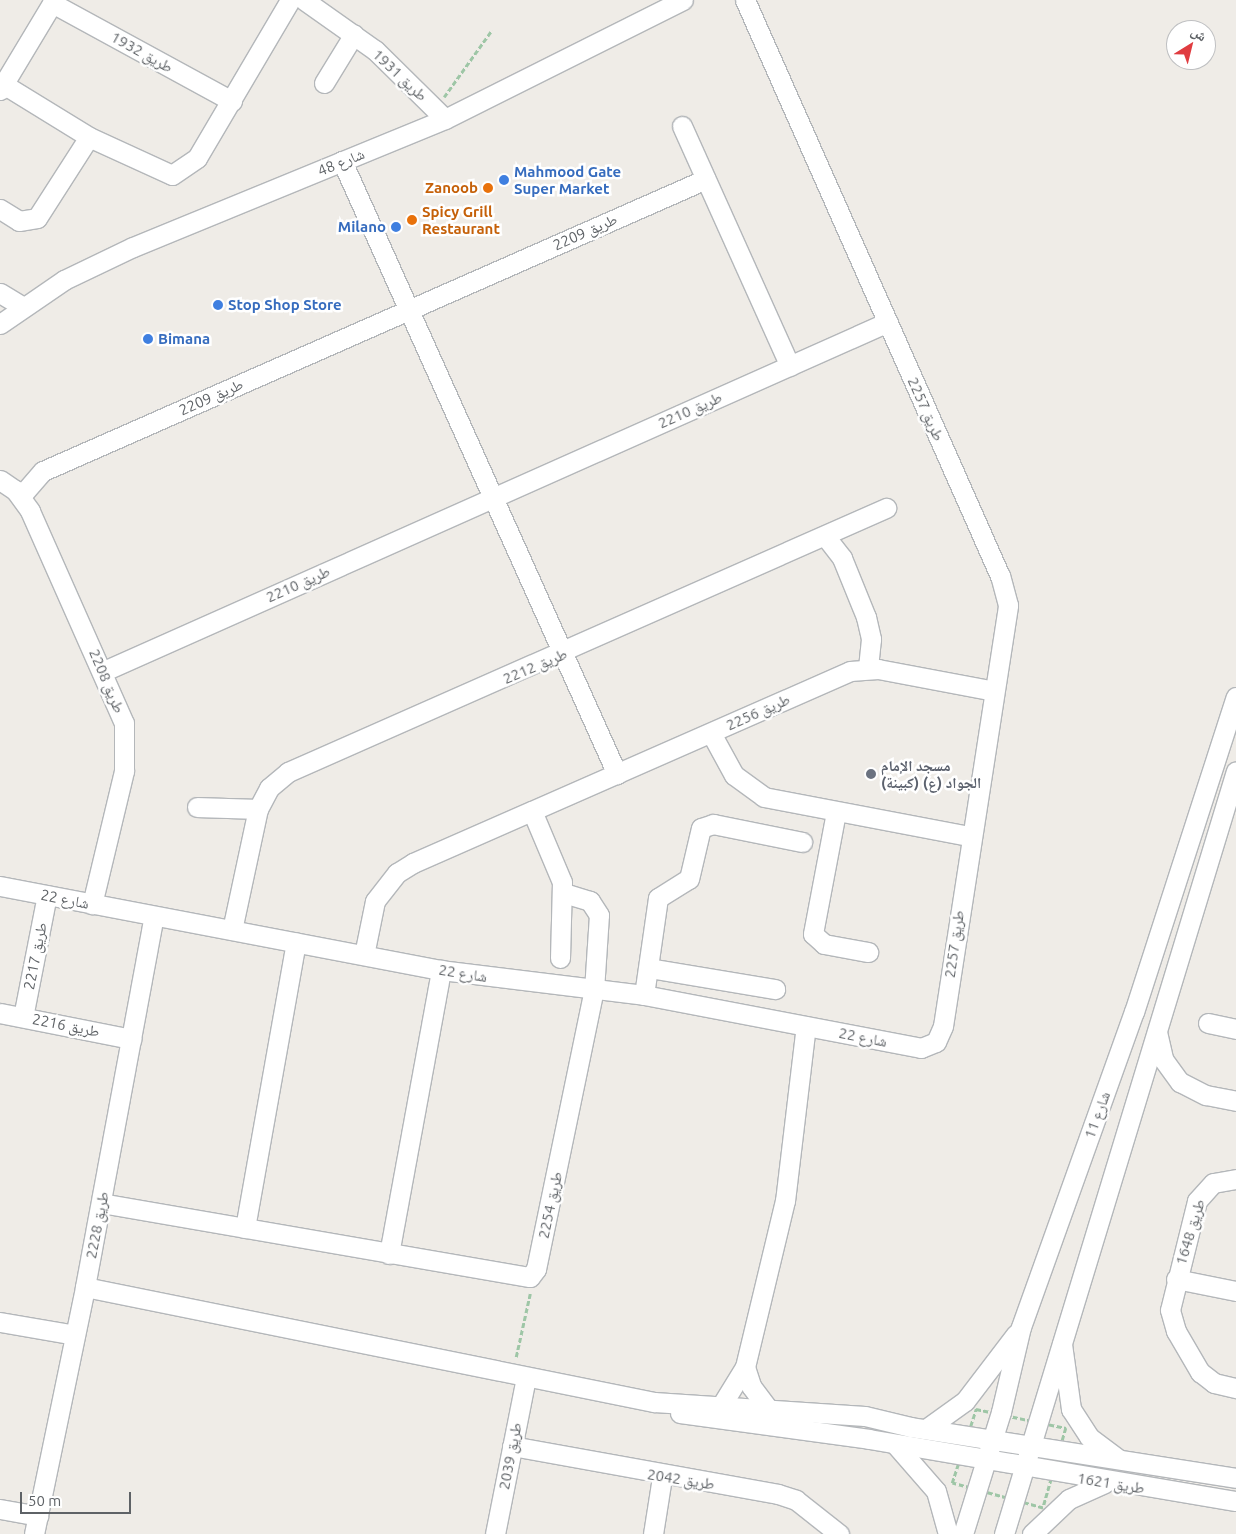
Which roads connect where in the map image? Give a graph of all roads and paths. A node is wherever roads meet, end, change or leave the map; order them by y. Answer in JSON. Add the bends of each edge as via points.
{"nodes":[{"id":1,"x":290,"y":0,"type":"edge"},
{"id":2,"x":304,"y":0,"type":"edge"},
{"id":3,"x":683,"y":0,"type":"edge"},
{"id":4,"x":745,"y":0,"type":"edge"},
{"id":5,"x":53,"y":2,"type":"edge"},
{"id":6,"x":492,"y":30,"type":"dead end"},
{"id":7,"x":354,"y":34,"type":"junction"},
{"id":8,"x":324,"y":83,"type":"dead end"},
{"id":9,"x":2,"y":87,"type":"edge"},
{"id":10,"x":232,"y":101,"type":"junction"},
{"id":11,"x":440,"y":113,"type":"junction"},
{"id":12,"x":682,"y":126,"type":"dead end"},
{"id":13,"x":89,"y":137,"type":"junction"},
{"id":14,"x":342,"y":162,"type":"junction"},
{"id":15,"x":706,"y":179,"type":"junction"},
{"id":16,"x":0,"y":210,"type":"edge"},
{"id":17,"x":0,"y":294,"type":"edge"},
{"id":18,"x":22,"y":306,"type":"junction"},
{"id":19,"x":410,"y":310,"type":"junction"},
{"id":20,"x":888,"y":322,"type":"junction"},
{"id":21,"x":0,"y":324,"type":"edge"},
{"id":22,"x":790,"y":366,"type":"junction"},
{"id":23,"x":0,"y":480,"type":"edge"},
{"id":24,"x":21,"y":496,"type":"junction"},
{"id":25,"x":492,"y":498,"type":"junction"},
{"id":26,"x":886,"y":508,"type":"dead end"},
{"id":27,"x":825,"y":536,"type":"junction"},
{"id":28,"x":562,"y":654,"type":"junction"},
{"id":29,"x":868,"y":668,"type":"junction"},
{"id":30,"x":104,"y":671,"type":"junction"},
{"id":31,"x":994,"y":691,"type":"junction"},
{"id":32,"x":1236,"y":697,"type":"edge"},
{"id":33,"x":710,"y":733,"type":"junction"},
{"id":34,"x":1236,"y":771,"type":"edge"},
{"id":35,"x":617,"y":774,"type":"junction"},
{"id":36,"x":197,"y":807,"type":"dead end"},
{"id":37,"x":258,"y":809,"type":"junction"},
{"id":38,"x":532,"y":811,"type":"junction"},
{"id":39,"x":836,"y":812,"type":"junction"},
{"id":40,"x":969,"y":836,"type":"junction"},
{"id":41,"x":802,"y":842,"type":"dead end"},
{"id":42,"x":0,"y":886,"type":"edge"},
{"id":43,"x":564,"y":892,"type":"junction"},
{"id":44,"x":47,"y":895,"type":"junction"},
{"id":45,"x":92,"y":904,"type":"junction"},
{"id":46,"x":154,"y":916,"type":"junction"},
{"id":47,"x":232,"y":930,"type":"junction"},
{"id":48,"x":296,"y":943,"type":"junction"},
{"id":49,"x":868,"y":952,"type":"dead end"},
{"id":50,"x":364,"y":955,"type":"junction"},
{"id":51,"x":560,"y":958,"type":"dead end"},
{"id":52,"x":649,"y":968,"type":"junction"},
{"id":53,"x":441,"y":970,"type":"junction"},
{"id":54,"x":728,"y":981,"type":"junction"},
{"id":55,"x":775,"y":989,"type":"dead end"},
{"id":56,"x":594,"y":990,"type":"junction"},
{"id":57,"x":644,"y":995,"type":"junction"},
{"id":58,"x":722,"y":1010,"type":"junction"},
{"id":59,"x":0,"y":1013,"type":"edge"},
{"id":60,"x":23,"y":1017,"type":"junction"},
{"id":61,"x":1208,"y":1023,"type":"dead end"},
{"id":62,"x":806,"y":1026,"type":"junction"},
{"id":63,"x":1236,"y":1029,"type":"edge"},
{"id":64,"x":1157,"y":1031,"type":"junction"},
{"id":65,"x":131,"y":1038,"type":"junction"},
{"id":66,"x":928,"y":1046,"type":"joint"},
{"id":67,"x":1236,"y":1101,"type":"edge"},
{"id":68,"x":1236,"y":1179,"type":"edge"},
{"id":69,"x":101,"y":1203,"type":"junction"},
{"id":70,"x":245,"y":1228,"type":"junction"},
{"id":71,"x":389,"y":1254,"type":"junction"},
{"id":72,"x":534,"y":1274,"type":"junction"},
{"id":73,"x":1176,"y":1279,"type":"junction"},
{"id":74,"x":86,"y":1287,"type":"junction"},
{"id":75,"x":1236,"y":1291,"type":"edge"},
{"id":76,"x":0,"y":1322,"type":"edge"},
{"id":77,"x":1021,"y":1327,"type":"junction"},
{"id":78,"x":75,"y":1335,"type":"junction"},
{"id":79,"x":1062,"y":1344,"type":"junction"},
{"id":80,"x":746,"y":1367,"type":"junction"},
{"id":81,"x":519,"y":1377,"type":"junction"},
{"id":82,"x":1236,"y":1388,"type":"edge"},
{"id":83,"x":654,"y":1402,"type":"junction"},
{"id":84,"x":721,"y":1406,"type":"junction"},
{"id":85,"x":769,"y":1410,"type":"junction"},
{"id":86,"x":926,"y":1429,"type":"junction"},
{"id":87,"x":992,"y":1440,"type":"junction"},
{"id":88,"x":894,"y":1444,"type":"junction"},
{"id":89,"x":512,"y":1446,"type":"junction"},
{"id":90,"x":1028,"y":1446,"type":"junction"},
{"id":91,"x":1119,"y":1460,"type":"junction"},
{"id":92,"x":986,"y":1461,"type":"junction"},
{"id":93,"x":1021,"y":1467,"type":"junction"},
{"id":94,"x":662,"y":1477,"type":"junction"},
{"id":95,"x":1236,"y":1478,"type":"edge"},
{"id":96,"x":1107,"y":1482,"type":"junction"},
{"id":97,"x":1236,"y":1501,"type":"edge"},
{"id":98,"x":0,"y":1510,"type":"edge"},
{"id":99,"x":36,"y":1525,"type":"edge"},
{"id":100,"x":495,"y":1534,"type":"edge"},
{"id":101,"x":653,"y":1534,"type":"edge"},
{"id":102,"x":839,"y":1534,"type":"edge"},
{"id":103,"x":948,"y":1534,"type":"edge"},
{"id":104,"x":963,"y":1534,"type":"edge"},
{"id":105,"x":1004,"y":1534,"type":"edge"},
{"id":106,"x":1032,"y":1534,"type":"edge"}],
"edges":[{"from":1,"to":10,"type":"street","name":"طريق 1932"},
{"from":2,"to":7,"type":"street","name":"طريق 1931"},
{"from":3,"to":11,"type":"street","name":"شارع 48"},
{"from":4,"to":20,"type":"street","name":"طريق 2257"},
{"from":5,"to":9,"type":"street","name":"طريق 1932"},
{"from":5,"to":10,"type":"street","name":"طريق 1932"},
{"from":6,"to":11,"type":"path"},
{"from":7,"to":8,"type":"street"},
{"from":7,"to":11,"type":"street","name":"طريق 1931"},
{"from":9,"to":13,"type":"street","name":"طريق 1932"},
{"from":10,"to":13,"type":"street","name":"طريق 1932","via":[[196,158],[172,175]]},
{"from":11,"to":14,"type":"street","name":"شارع 48"},
{"from":12,"to":15,"type":"street"},
{"from":13,"to":16,"type":"street","via":[[37,218],[19,221]]},
{"from":14,"to":18,"type":"street","name":"شارع 48","via":[[133,247]]},
{"from":14,"to":19,"type":"street"},
{"from":15,"to":19,"type":"street","name":"طريق 2209"},
{"from":15,"to":22,"type":"street"},
{"from":17,"to":18,"type":"street"},
{"from":18,"to":21,"type":"street","name":"شارع 48"},
{"from":19,"to":24,"type":"street","name":"طريق 2209","via":[[44,471]]},
{"from":19,"to":25,"type":"street"},
{"from":20,"to":22,"type":"street","name":"طريق 2210"},
{"from":20,"to":31,"type":"street","name":"طريق 2257","via":[[1005,590],[1008,620]]},
{"from":22,"to":25,"type":"street","name":"طريق 2210"},
{"from":23,"to":24,"type":"street","name":"طريق 2208"},
{"from":24,"to":30,"type":"street","name":"طريق 2208"},
{"from":25,"to":28,"type":"street"},
{"from":25,"to":30,"type":"street","name":"طريق 2210"},
{"from":26,"to":27,"type":"street","name":"طريق 2212"},
{"from":27,"to":28,"type":"street","name":"طريق 2212"},
{"from":27,"to":29,"type":"street","via":[[842,558],[866,617],[871,640]]},
{"from":28,"to":35,"type":"street"},
{"from":28,"to":37,"type":"street","name":"طريق 2212","via":[[288,772],[270,788]]},
{"from":29,"to":31,"type":"street","name":"طريق 2256"},
{"from":29,"to":33,"type":"street","name":"طريق 2256","via":[[850,671]]},
{"from":30,"to":45,"type":"street","name":"طريق 2208","via":[[124,723],[127,753]]},
{"from":31,"to":40,"type":"street","name":"طريق 2257"},
{"from":32,"to":77,"type":"street","name":"شارع 11","via":[[1134,1012]]},
{"from":33,"to":35,"type":"street","name":"طريق 2256"},
{"from":33,"to":39,"type":"street","via":[[734,775],[748,788],[782,802]]},
{"from":34,"to":64,"type":"street","name":"شارع 11"},
{"from":35,"to":38,"type":"street","name":"طريق 2256"},
{"from":36,"to":37,"type":"street"},
{"from":37,"to":47,"type":"street","name":"طريق 2212"},
{"from":38,"to":43,"type":"street"},
{"from":38,"to":50,"type":"street","name":"طريق 2256","via":[[397,872],[375,901]]},
{"from":39,"to":40,"type":"street"},
{"from":39,"to":49,"type":"street","via":[[813,934],[824,944]]},
{"from":40,"to":66,"type":"street","name":"طريق 2257","via":[[943,1026]]},
{"from":41,"to":52,"type":"street","via":[[713,824],[701,828],[689,878],[658,898]]},
{"from":42,"to":44,"type":"street","name":"شارع 22"},
{"from":43,"to":51,"type":"street"},
{"from":43,"to":56,"type":"street","via":[[590,901],[599,915]]},
{"from":44,"to":45,"type":"street","name":"شارع 22"},
{"from":44,"to":60,"type":"street","name":"طريق 2217"},
{"from":45,"to":46,"type":"street","name":"شارع 22"},
{"from":46,"to":47,"type":"street","name":"شارع 22"},
{"from":46,"to":65,"type":"street","name":"طريق 2228"},
{"from":47,"to":48,"type":"street","name":"شارع 22"},
{"from":48,"to":50,"type":"street","name":"شارع 22"},
{"from":48,"to":70,"type":"street"},
{"from":50,"to":53,"type":"street","name":"شارع 22"},
{"from":52,"to":54,"type":"street"},
{"from":52,"to":57,"type":"street"},
{"from":53,"to":56,"type":"street","name":"شارع 22"},
{"from":53,"to":71,"type":"street"},
{"from":54,"to":55,"type":"street"},
{"from":54,"to":58,"type":"street"},
{"from":56,"to":57,"type":"street","name":"شارع 22"},
{"from":56,"to":72,"type":"street","name":"طريق 2254"},
{"from":57,"to":58,"type":"street","name":"شارع 22"},
{"from":58,"to":62,"type":"street","name":"شارع 22"},
{"from":59,"to":60,"type":"street","name":"طريق 2216"},
{"from":60,"to":65,"type":"street","name":"طريق 2216"},
{"from":61,"to":63,"type":"street"},
{"from":62,"to":66,"type":"street","name":"شارع 22"},
{"from":62,"to":80,"type":"street","via":[[785,1201]]},
{"from":64,"to":67,"type":"street","via":[[1163,1059],[1180,1082],[1206,1095]]},
{"from":64,"to":79,"type":"street","name":"شارع 11","via":[[1085,1256]]},
{"from":65,"to":69,"type":"street","name":"طريق 2228"},
{"from":68,"to":73,"type":"street","name":"طريق 1648","via":[[1213,1183],[1201,1194]]},
{"from":69,"to":70,"type":"street"},
{"from":69,"to":74,"type":"street","name":"طريق 2228"},
{"from":70,"to":71,"type":"street"},
{"from":71,"to":72,"type":"street","via":[[524,1278]]},
{"from":72,"to":81,"type":"path"},
{"from":73,"to":75,"type":"street","name":"طريق 1648"},
{"from":73,"to":82,"type":"street","name":"طريق 1648","via":[[1170,1310],[1176,1331],[1200,1372],[1214,1383]]},
{"from":74,"to":78,"type":"street","name":"طريق 2228"},
{"from":74,"to":81,"type":"street"},
{"from":76,"to":78,"type":"street"},
{"from":77,"to":86,"type":"street","via":[[975,1390]]},
{"from":77,"to":87,"type":"street","name":"شارع 11"},
{"from":78,"to":99,"type":"street","name":"طريق 2228"},
{"from":79,"to":90,"type":"street","name":"شارع 11"},
{"from":79,"to":91,"type":"street","via":[[1071,1409],[1089,1437]]},
{"from":80,"to":84,"type":"street"},
{"from":80,"to":85,"type":"street","via":[[751,1386]]},
{"from":81,"to":83,"type":"street"},
{"from":81,"to":89,"type":"street","name":"طريق 2039"},
{"from":83,"to":84,"type":"street","name":"طريق 1621"},
{"from":83,"to":88,"type":"street","name":"طريق 1621","via":[[684,1414]]},
{"from":84,"to":85,"type":"street","name":"طريق 1621"},
{"from":85,"to":86,"type":"street","name":"طريق 1621","via":[[846,1414]]},
{"from":86,"to":87,"type":"street","name":"طريق 1621"},
{"from":87,"to":90,"type":"street","name":"طريق 1621"},
{"from":87,"to":92,"type":"street","name":"شارع 11"},
{"from":88,"to":92,"type":"street","name":"طريق 1621"},
{"from":88,"to":103,"type":"street","via":[[936,1491]]},
{"from":89,"to":94,"type":"street","name":"طريق 2042"},
{"from":89,"to":100,"type":"street","name":"طريق 2039"},
{"from":90,"to":91,"type":"street","name":"طريق 1621"},
{"from":90,"to":93,"type":"street","name":"شارع 11"},
{"from":91,"to":95,"type":"street","name":"طريق 1621"},
{"from":92,"to":93,"type":"street","name":"طريق 1621"},
{"from":92,"to":104,"type":"street","name":"شارع 11"},
{"from":93,"to":96,"type":"street","name":"طريق 1621"},
{"from":93,"to":105,"type":"street","name":"شارع 11"},
{"from":94,"to":101,"type":"street"},
{"from":94,"to":102,"type":"street","name":"طريق 2042","via":[[796,1500]]},
{"from":96,"to":97,"type":"street","name":"طريق 1621"},
{"from":96,"to":106,"type":"street","via":[[1069,1499]]},
{"from":98,"to":99,"type":"street"}]}
